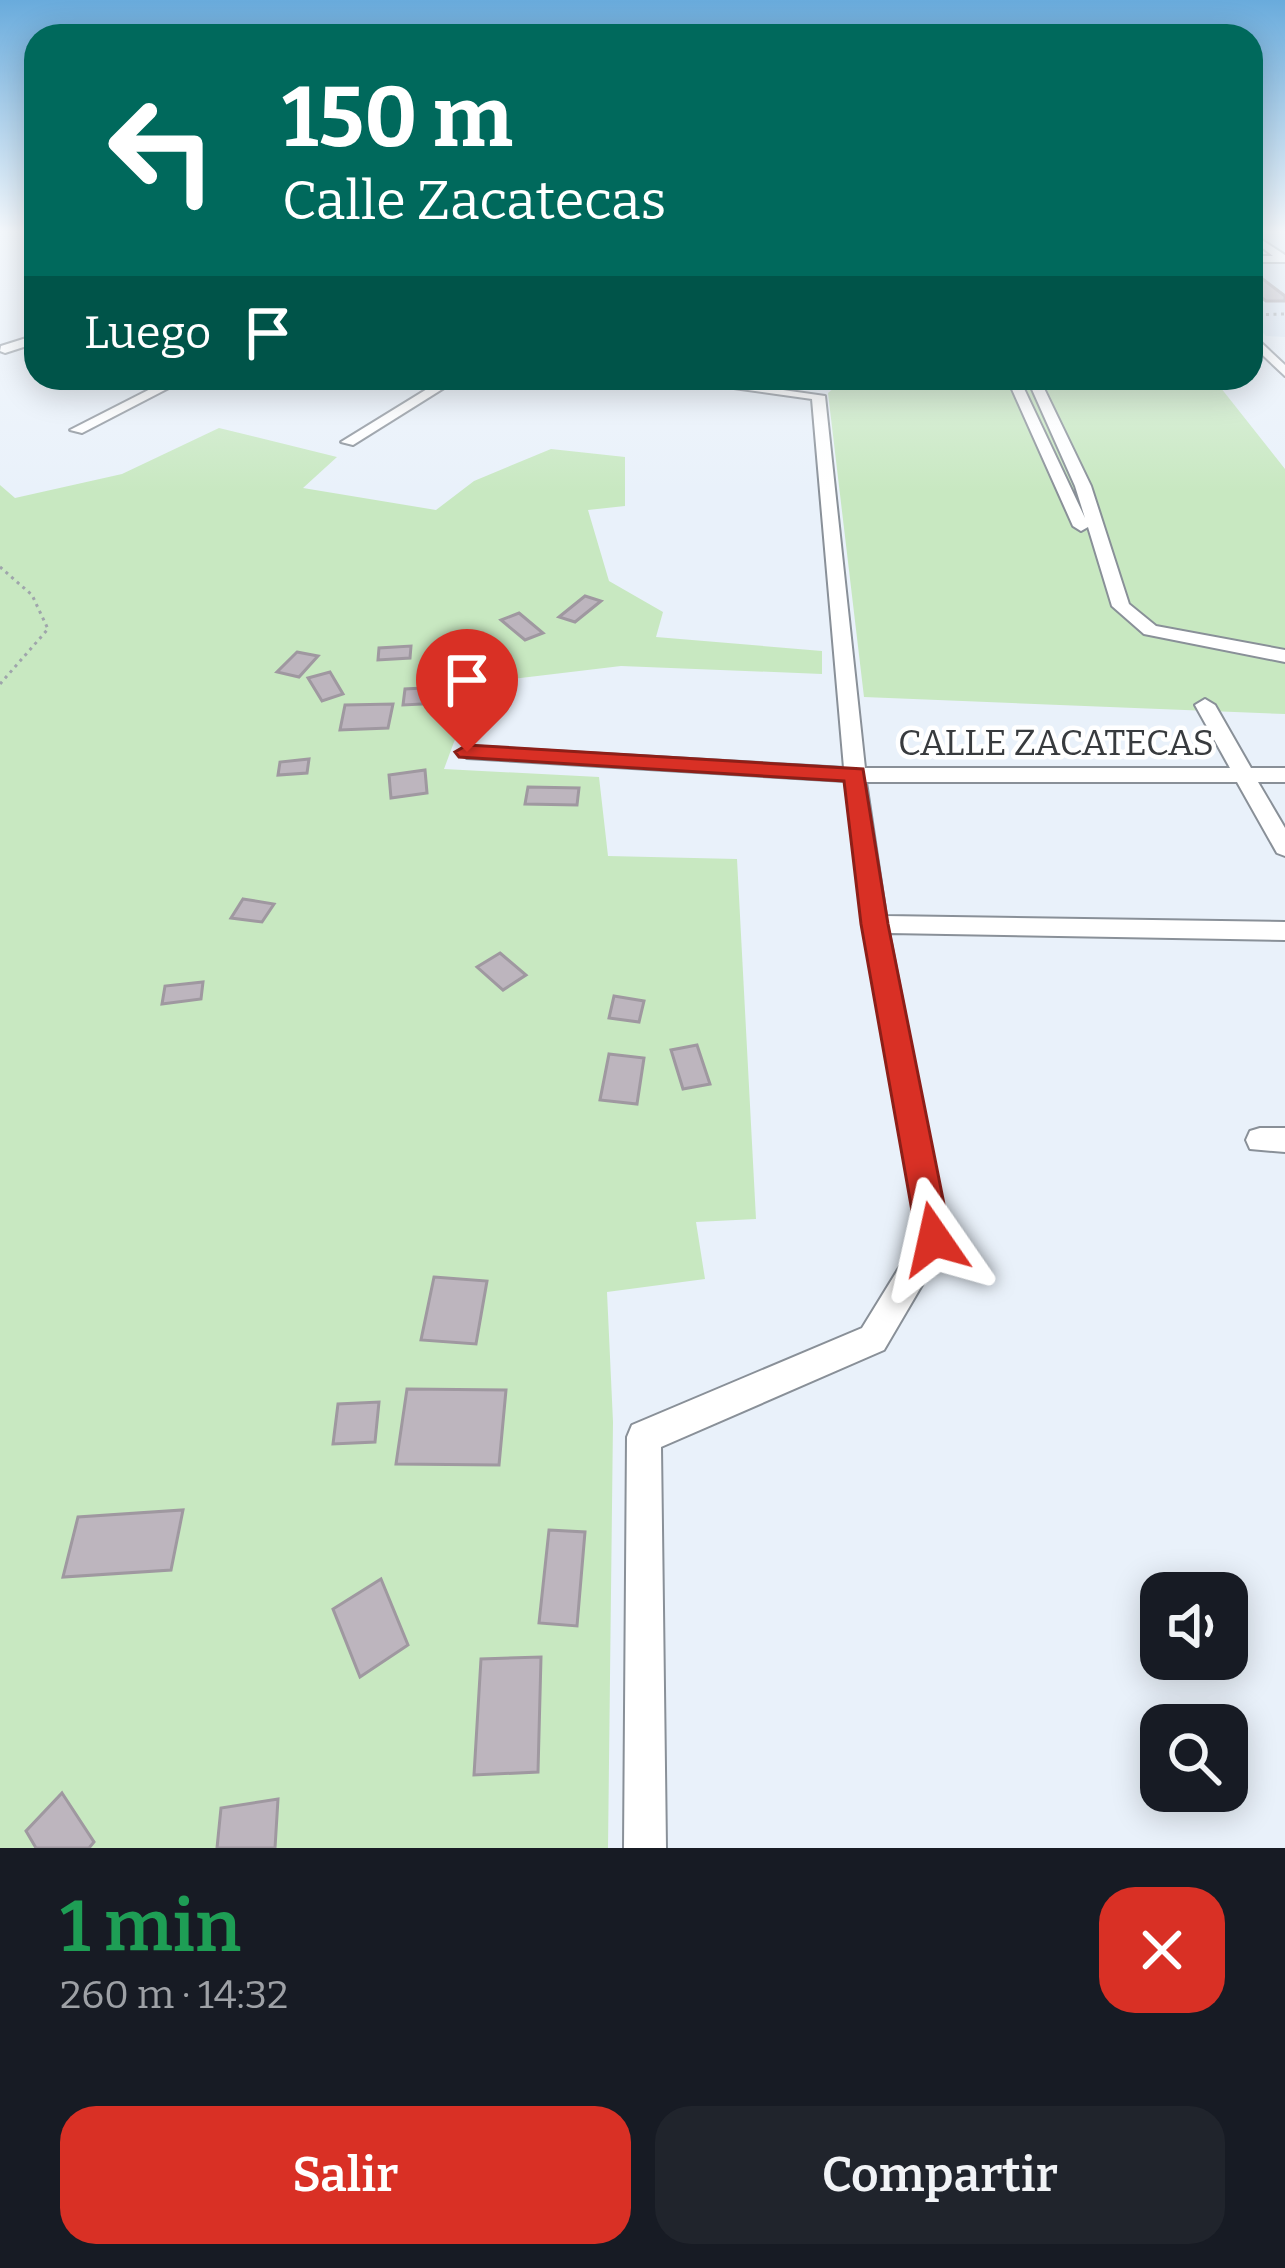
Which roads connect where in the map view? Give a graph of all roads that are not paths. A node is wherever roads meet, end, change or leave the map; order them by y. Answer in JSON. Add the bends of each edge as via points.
{"nodes":[{"id":1,"x":24,"y":343,"type":"edge"},
{"id":2,"x":5,"y":349,"type":"dead end"},
{"id":3,"x":1263,"y":349,"type":"edge"},
{"id":4,"x":1285,"y":372,"type":"edge"},
{"id":5,"x":158,"y":390,"type":"edge"},
{"id":6,"x":434,"y":390,"type":"edge"},
{"id":7,"x":768,"y":390,"type":"edge"},
{"id":8,"x":1018,"y":390,"type":"edge"},
{"id":9,"x":1039,"y":390,"type":"edge"},
{"id":10,"x":77,"y":430,"type":"dead end"},
{"id":11,"x":347,"y":442,"type":"dead end"},
{"id":12,"x":1103,"y":548,"type":"junction"},
{"id":13,"x":1285,"y":656,"type":"edge"},
{"id":14,"x":1205,"y":705,"type":"dead end"},
{"id":15,"x":467,"y":752,"type":"dead end"},
{"id":16,"x":855,"y":775,"type":"junction"},
{"id":17,"x":1285,"y":775,"type":"edge"},
{"id":18,"x":1246,"y":776,"type":"junction"},
{"id":19,"x":1285,"y":848,"type":"edge"},
{"id":20,"x":875,"y":924,"type":"junction"},
{"id":21,"x":1285,"y":931,"type":"edge"},
{"id":22,"x":645,"y":1848,"type":"edge"}],
"edges":[{"from":1,"to":2,"type":"street"},
{"from":3,"to":4,"type":"street"},
{"from":5,"to":10,"type":"street"},
{"from":6,"to":11,"type":"street"},
{"from":7,"to":16,"type":"street","via":[[818,396]]},
{"from":8,"to":12,"type":"street","via":[[1083,531]]},
{"from":9,"to":12,"type":"street"},
{"from":12,"to":13,"type":"street","via":[[1121,606],[1150,630]]},
{"from":14,"to":18,"type":"street"},
{"from":15,"to":16,"type":"street","name":"CALLE ZACATECAS"},
{"from":16,"to":18,"type":"street","name":"CALLE ZACATECAS"},
{"from":16,"to":20,"type":"street"},
{"from":17,"to":18,"type":"street","name":"CALLE ZACATECAS"},
{"from":18,"to":19,"type":"street"},
{"from":20,"to":21,"type":"street"},
{"from":20,"to":22,"type":"street","via":[[934,1239],[873,1339],[644,1437]]}]}
